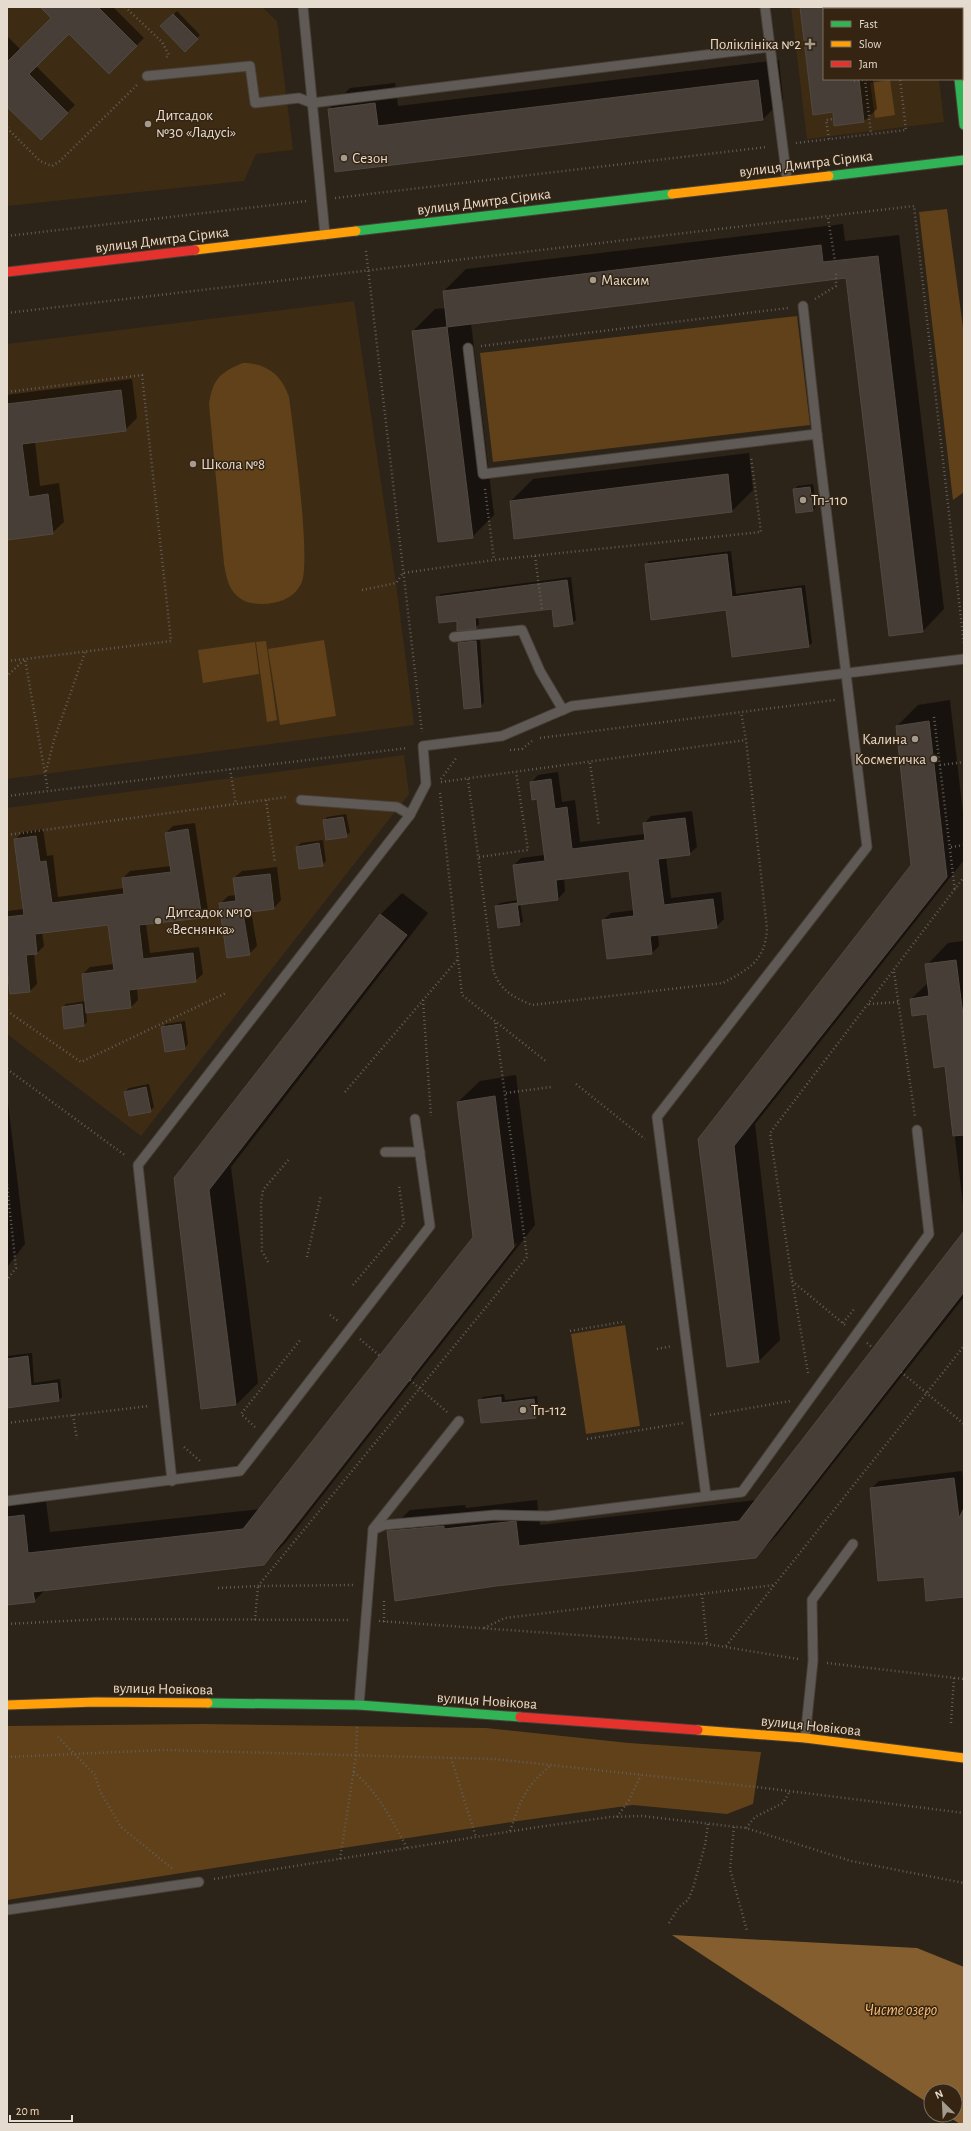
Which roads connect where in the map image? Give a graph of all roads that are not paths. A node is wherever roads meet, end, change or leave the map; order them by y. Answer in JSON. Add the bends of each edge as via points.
{"nodes":[{"id":1,"x":302,"y":7,"type":"edge"},
{"id":2,"x":765,"y":7,"type":"edge"},
{"id":3,"x":770,"y":48,"type":"junction"},
{"id":4,"x":147,"y":76,"type":"road end"},
{"id":5,"x":959,"y":80,"type":"edge"},
{"id":6,"x":312,"y":103,"type":"junction"},
{"id":7,"x":964,"y":125,"type":"edge"},
{"id":8,"x":964,"y":160,"type":"edge"},
{"id":9,"x":786,"y":180,"type":"junction"},
{"id":10,"x":325,"y":235,"type":"junction"},
{"id":11,"x":7,"y":272,"type":"edge"},
{"id":12,"x":803,"y":306,"type":"road end"},
{"id":13,"x":468,"y":348,"type":"road end"},
{"id":14,"x":817,"y":434,"type":"junction"},
{"id":15,"x":454,"y":637,"type":"dead end"},
{"id":16,"x":964,"y":659,"type":"edge"},
{"id":17,"x":846,"y":673,"type":"junction"},
{"id":18,"x":563,"y":710,"type":"junction"},
{"id":19,"x":301,"y":800,"type":"road end"},
{"id":20,"x":410,"y":815,"type":"junction"},
{"id":21,"x":415,"y":1119,"type":"road end"},
{"id":22,"x":917,"y":1130,"type":"road end"},
{"id":23,"x":385,"y":1152,"type":"dead end"},
{"id":24,"x":420,"y":1152,"type":"junction"},
{"id":25,"x":459,"y":1421,"type":"road end"},
{"id":26,"x":172,"y":1481,"type":"junction"},
{"id":27,"x":706,"y":1496,"type":"junction"},
{"id":28,"x":7,"y":1501,"type":"edge"},
{"id":29,"x":373,"y":1530,"type":"junction"},
{"id":30,"x":853,"y":1544,"type":"dead end"},
{"id":31,"x":7,"y":1706,"type":"edge"},
{"id":32,"x":359,"y":1706,"type":"junction"},
{"id":33,"x":805,"y":1738,"type":"junction"},
{"id":34,"x":964,"y":1758,"type":"edge"},
{"id":35,"x":199,"y":1882,"type":"road end"},
{"id":36,"x":7,"y":1910,"type":"edge"}],
"edges":[{"from":1,"to":6,"type":"lane"},
{"from":2,"to":3,"type":"lane"},
{"from":3,"to":6,"type":"lane"},
{"from":3,"to":9,"type":"lane"},
{"from":4,"to":6,"type":"lane","via":[[250,66],[255,103],[299,98]]},
{"from":5,"to":7,"type":"main road"},
{"from":6,"to":10,"type":"lane"},
{"from":8,"to":9,"type":"main road","name":"вулиця Дмитра Сірика"},
{"from":9,"to":10,"type":"main road","name":"вулиця Дмитра Сірика"},
{"from":10,"to":11,"type":"main road","name":"вулиця Дмитра Сірика"},
{"from":12,"to":14,"type":"lane"},
{"from":13,"to":14,"type":"lane","via":[[483,474]]},
{"from":14,"to":17,"type":"lane"},
{"from":15,"to":18,"type":"lane","via":[[522,630],[540,671]]},
{"from":16,"to":17,"type":"lane"},
{"from":17,"to":18,"type":"lane","via":[[572,706]]},
{"from":17,"to":27,"type":"lane","via":[[867,847],[657,1117]]},
{"from":18,"to":20,"type":"lane","via":[[502,736],[423,746],[426,784]]},
{"from":19,"to":20,"type":"lane","via":[[397,807]]},
{"from":20,"to":26,"type":"lane","via":[[138,1164]]},
{"from":21,"to":24,"type":"lane"},
{"from":22,"to":27,"type":"lane","via":[[929,1234],[742,1492]]},
{"from":23,"to":24,"type":"lane"},
{"from":24,"to":26,"type":"lane","via":[[430,1226],[240,1471]]},
{"from":25,"to":29,"type":"lane"},
{"from":26,"to":28,"type":"lane"},
{"from":27,"to":29,"type":"lane","via":[[548,1516],[495,1515],[384,1525]]},
{"from":29,"to":32,"type":"lane"},
{"from":30,"to":33,"type":"lane","via":[[812,1600],[813,1661]]},
{"from":31,"to":32,"type":"main road","name":"вулиця Новікова","via":[[96,1702]]},
{"from":32,"to":33,"type":"main road","name":"вулиця Новікова"},
{"from":33,"to":34,"type":"main road","name":"вулиця Новікова"},
{"from":35,"to":36,"type":"lane"}]}
